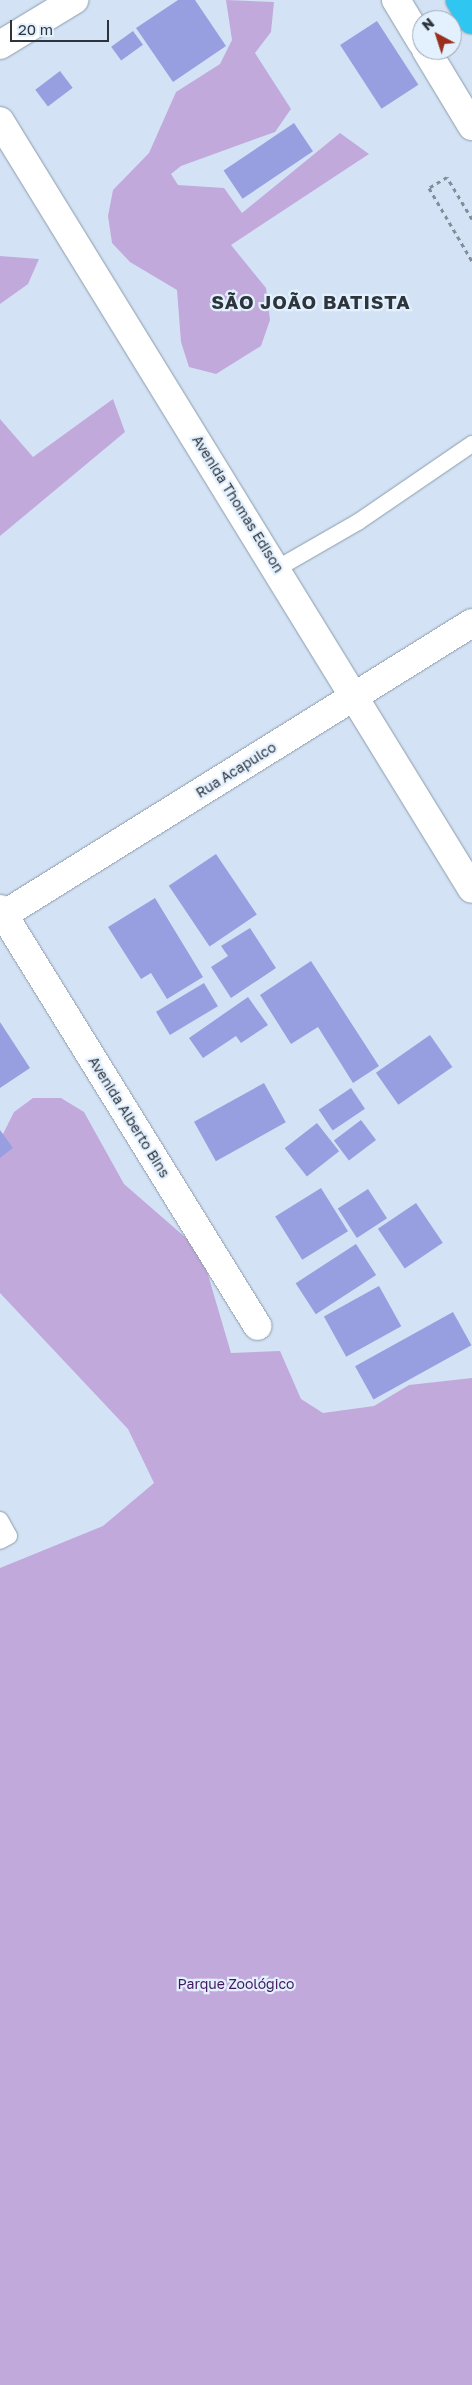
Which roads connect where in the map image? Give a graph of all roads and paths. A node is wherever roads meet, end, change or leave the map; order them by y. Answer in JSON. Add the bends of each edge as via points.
{"nodes":[{"id":1,"x":74,"y":0,"type":"edge"},
{"id":2,"x":396,"y":0,"type":"edge"},
{"id":3,"x":460,"y":0,"type":"edge"},
{"id":4,"x":472,"y":20,"type":"edge"},
{"id":5,"x":412,"y":27,"type":"edge"},
{"id":6,"x":0,"y":46,"type":"edge"},
{"id":7,"x":432,"y":60,"type":"edge"},
{"id":8,"x":0,"y":121,"type":"edge"},
{"id":9,"x":472,"y":126,"type":"edge"},
{"id":10,"x":472,"y":220,"type":"edge"},
{"id":11,"x":472,"y":261,"type":"edge"},
{"id":12,"x":472,"y":444,"type":"edge"},
{"id":13,"x":278,"y":568,"type":"junction"},
{"id":14,"x":472,"y":623,"type":"edge"},
{"id":15,"x":354,"y":697,"type":"junction"},
{"id":16,"x":472,"y":889,"type":"edge"},
{"id":17,"x":1,"y":913,"type":"edge"},
{"id":18,"x":258,"y":1326,"type":"dead end"},
{"id":19,"x":0,"y":1520,"type":"edge"},
{"id":20,"x":0,"y":1540,"type":"edge"}],
"edges":[{"from":1,"to":6,"type":"street"},
{"from":2,"to":5,"type":"street"},
{"from":3,"to":4,"type":"highway"},
{"from":7,"to":9,"type":"street"},
{"from":8,"to":13,"type":"street","name":"Avenida Thomas Edison"},
{"from":10,"to":11,"type":"path","via":[[447,177],[429,188]]},
{"from":12,"to":13,"type":"lane","via":[[358,522]]},
{"from":13,"to":15,"type":"street","name":"Avenida Thomas Edison"},
{"from":14,"to":15,"type":"street","name":"Rua Acapulco"},
{"from":15,"to":16,"type":"street","name":"Avenida Thomas Edison"},
{"from":15,"to":17,"type":"street","name":"Rua Acapulco"},
{"from":17,"to":18,"type":"street","name":"Avenida Alberto Bins"},
{"from":19,"to":20,"type":"lane","via":[[10,1536]]}]}
